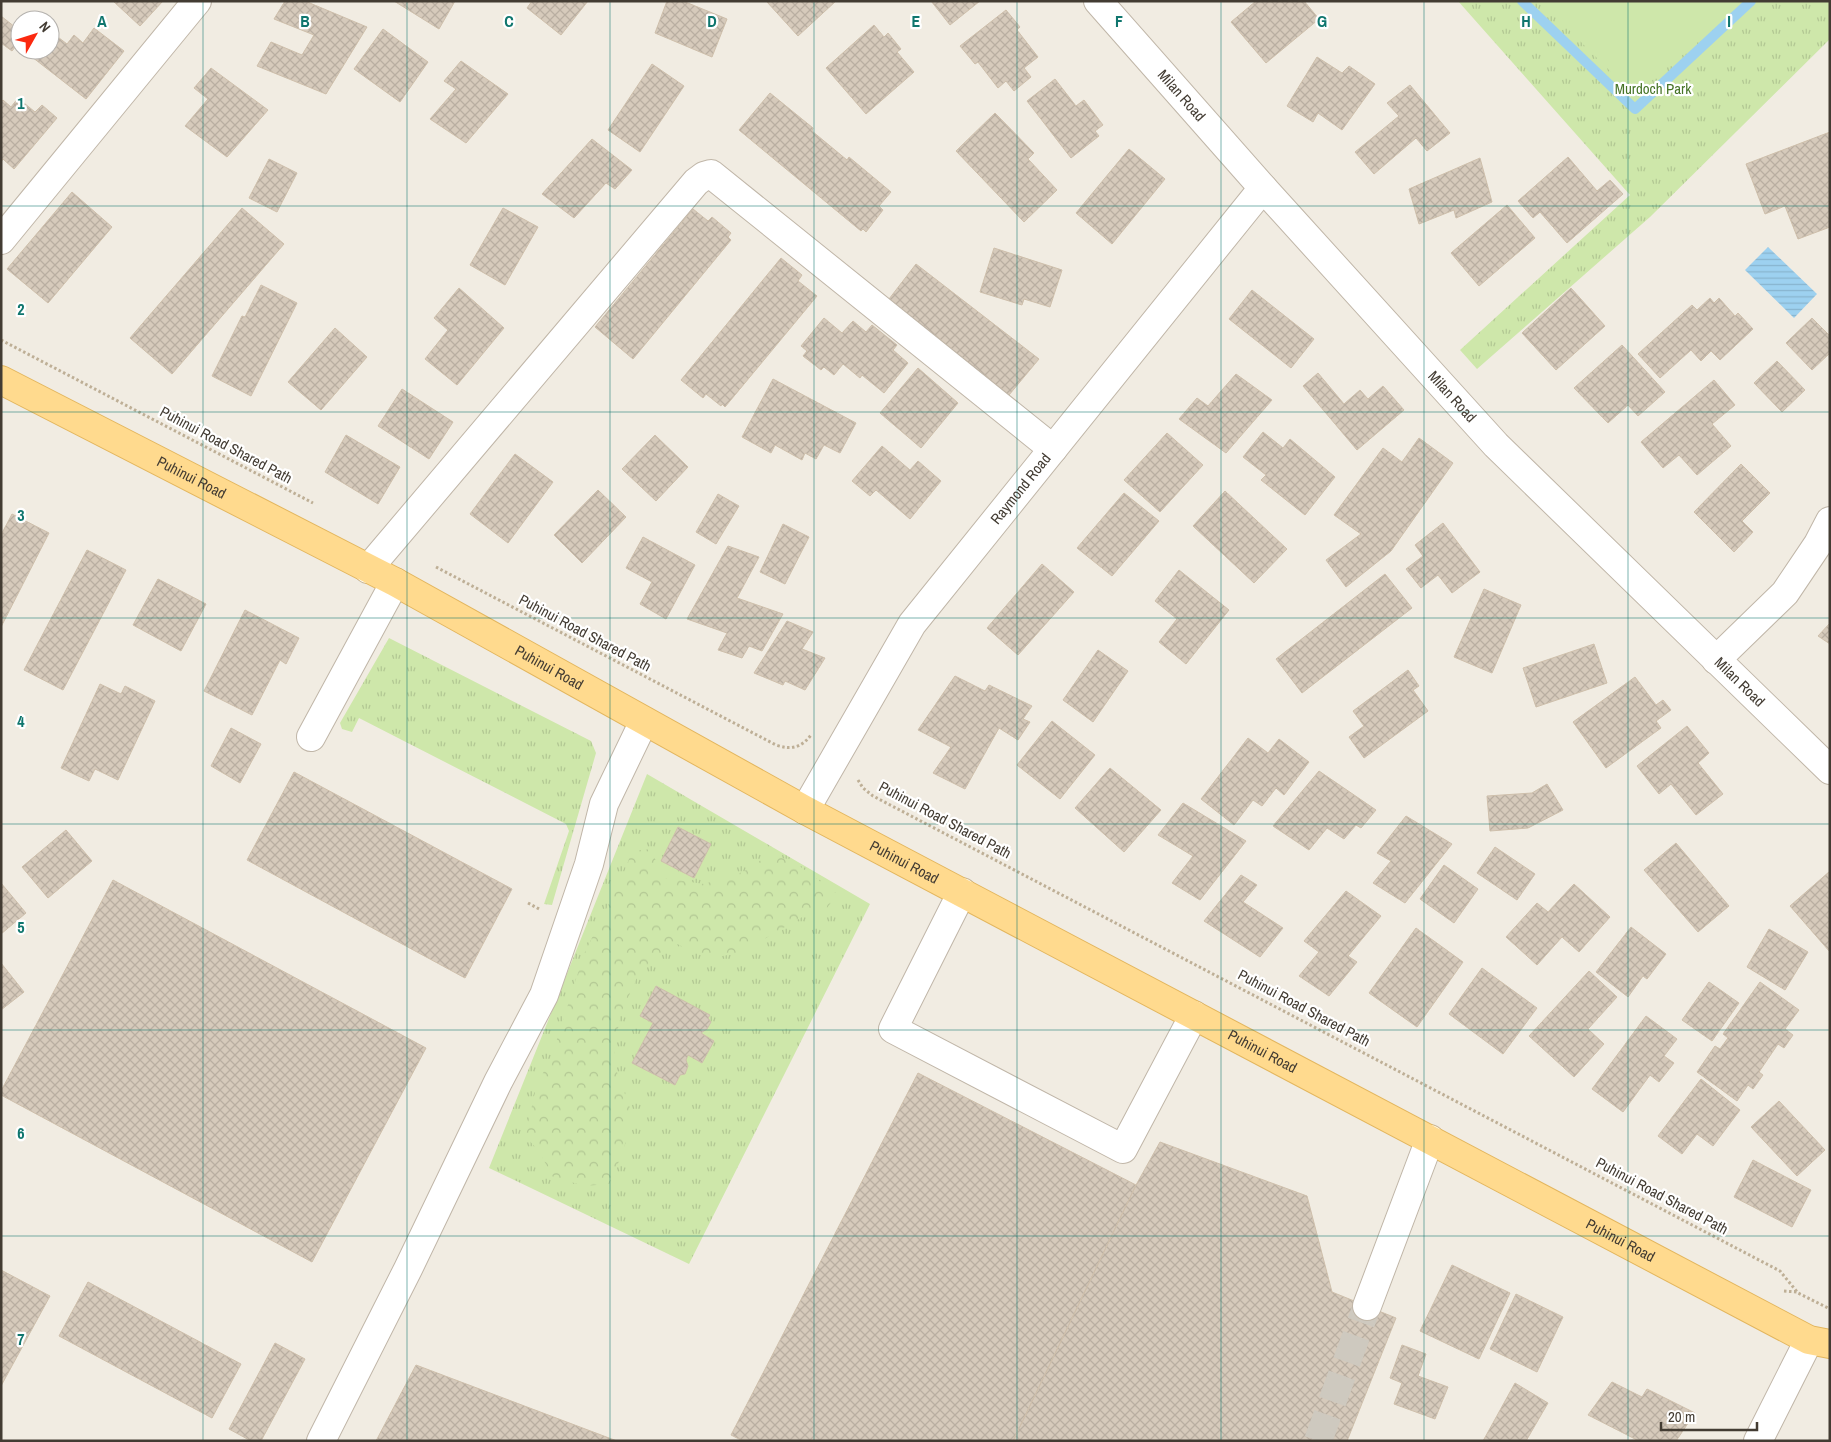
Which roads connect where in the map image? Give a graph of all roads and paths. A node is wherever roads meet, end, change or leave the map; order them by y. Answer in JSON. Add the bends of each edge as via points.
{"nodes":[{"id":1,"x":197,"y":1,"type":"edge"},
{"id":2,"x":1098,"y":1,"type":"edge"},
{"id":3,"x":1263,"y":188,"type":"junction"},
{"id":4,"x":1,"y":240,"type":"edge"},
{"id":5,"x":1,"y":340,"type":"edge"},
{"id":6,"x":1,"y":380,"type":"edge"},
{"id":7,"x":1053,"y":449,"type":"junction"},
{"id":8,"x":319,"y":506,"type":"dead end"},
{"id":9,"x":1830,"y":521,"type":"edge"},
{"id":10,"x":433,"y":566,"type":"dead end"},
{"id":11,"x":368,"y":569,"type":"junction"},
{"id":12,"x":395,"y":582,"type":"junction"},
{"id":13,"x":1716,"y":660,"type":"junction"},
{"id":14,"x":644,"y":721,"type":"junction"},
{"id":15,"x":311,"y":737,"type":"dead end"},
{"id":16,"x":844,"y":743,"type":"junction"},
{"id":17,"x":1830,"y":770,"type":"edge"},
{"id":18,"x":805,"y":810,"type":"junction"},
{"id":19,"x":962,"y":892,"type":"junction"},
{"id":20,"x":1194,"y":1016,"type":"junction"},
{"id":21,"x":1430,"y":1139,"type":"junction"},
{"id":22,"x":1367,"y":1306,"type":"tunnel mouth"},
{"id":23,"x":1830,"y":1309,"type":"edge"},
{"id":24,"x":1819,"y":1342,"type":"edge"},
{"id":25,"x":1830,"y":1364,"type":"edge"},
{"id":26,"x":321,"y":1441,"type":"edge"},
{"id":27,"x":1758,"y":1441,"type":"edge"}],
"edges":[{"from":1,"to":4,"type":"street"},
{"from":2,"to":3,"type":"street","name":"Milan Road"},
{"from":3,"to":7,"type":"street","name":"Raymond Road"},
{"from":3,"to":13,"type":"street","name":"Milan Road","via":[[1496,445]]},
{"from":5,"to":8,"type":"path","name":"Puhinui Road Shared Path"},
{"from":6,"to":11,"type":"main road","name":"Puhinui Road"},
{"from":7,"to":11,"type":"street","via":[[711,174],[696,182]]},
{"from":7,"to":16,"type":"street","name":"Raymond Road","via":[[912,624]]},
{"from":9,"to":13,"type":"street","via":[[1786,593]]},
{"from":10,"to":16,"type":"path","name":"Puhinui Road Shared Path","via":[[776,745],[792,748],[800,745],[814,730]]},
{"from":11,"to":12,"type":"main road","name":"Puhinui Road"},
{"from":12,"to":14,"type":"main road","name":"Puhinui Road"},
{"from":12,"to":15,"type":"street"},
{"from":13,"to":17,"type":"street","name":"Milan Road"},
{"from":14,"to":18,"type":"main road","name":"Puhinui Road"},
{"from":14,"to":26,"type":"street","via":[[604,804],[589,864],[544,994]]},
{"from":16,"to":18,"type":"street","name":"Raymond Road"},
{"from":16,"to":23,"type":"path","name":"Puhinui Road Shared Path","via":[[866,753],[858,771],[858,780],[873,796],[1772,1266],[1798,1292]]},
{"from":18,"to":19,"type":"main road","name":"Puhinui Road"},
{"from":19,"to":20,"type":"main road","name":"Puhinui Road"},
{"from":19,"to":20,"type":"street","via":[[893,1029],[1123,1149]]},
{"from":20,"to":21,"type":"main road","name":"Puhinui Road"},
{"from":21,"to":22,"type":"street"},
{"from":21,"to":24,"type":"main road","name":"Puhinui Road"},
{"from":24,"to":25,"type":"main road","name":"Puhinui Road","via":[[1820,1355]]},
{"from":24,"to":27,"type":"street"}]}
